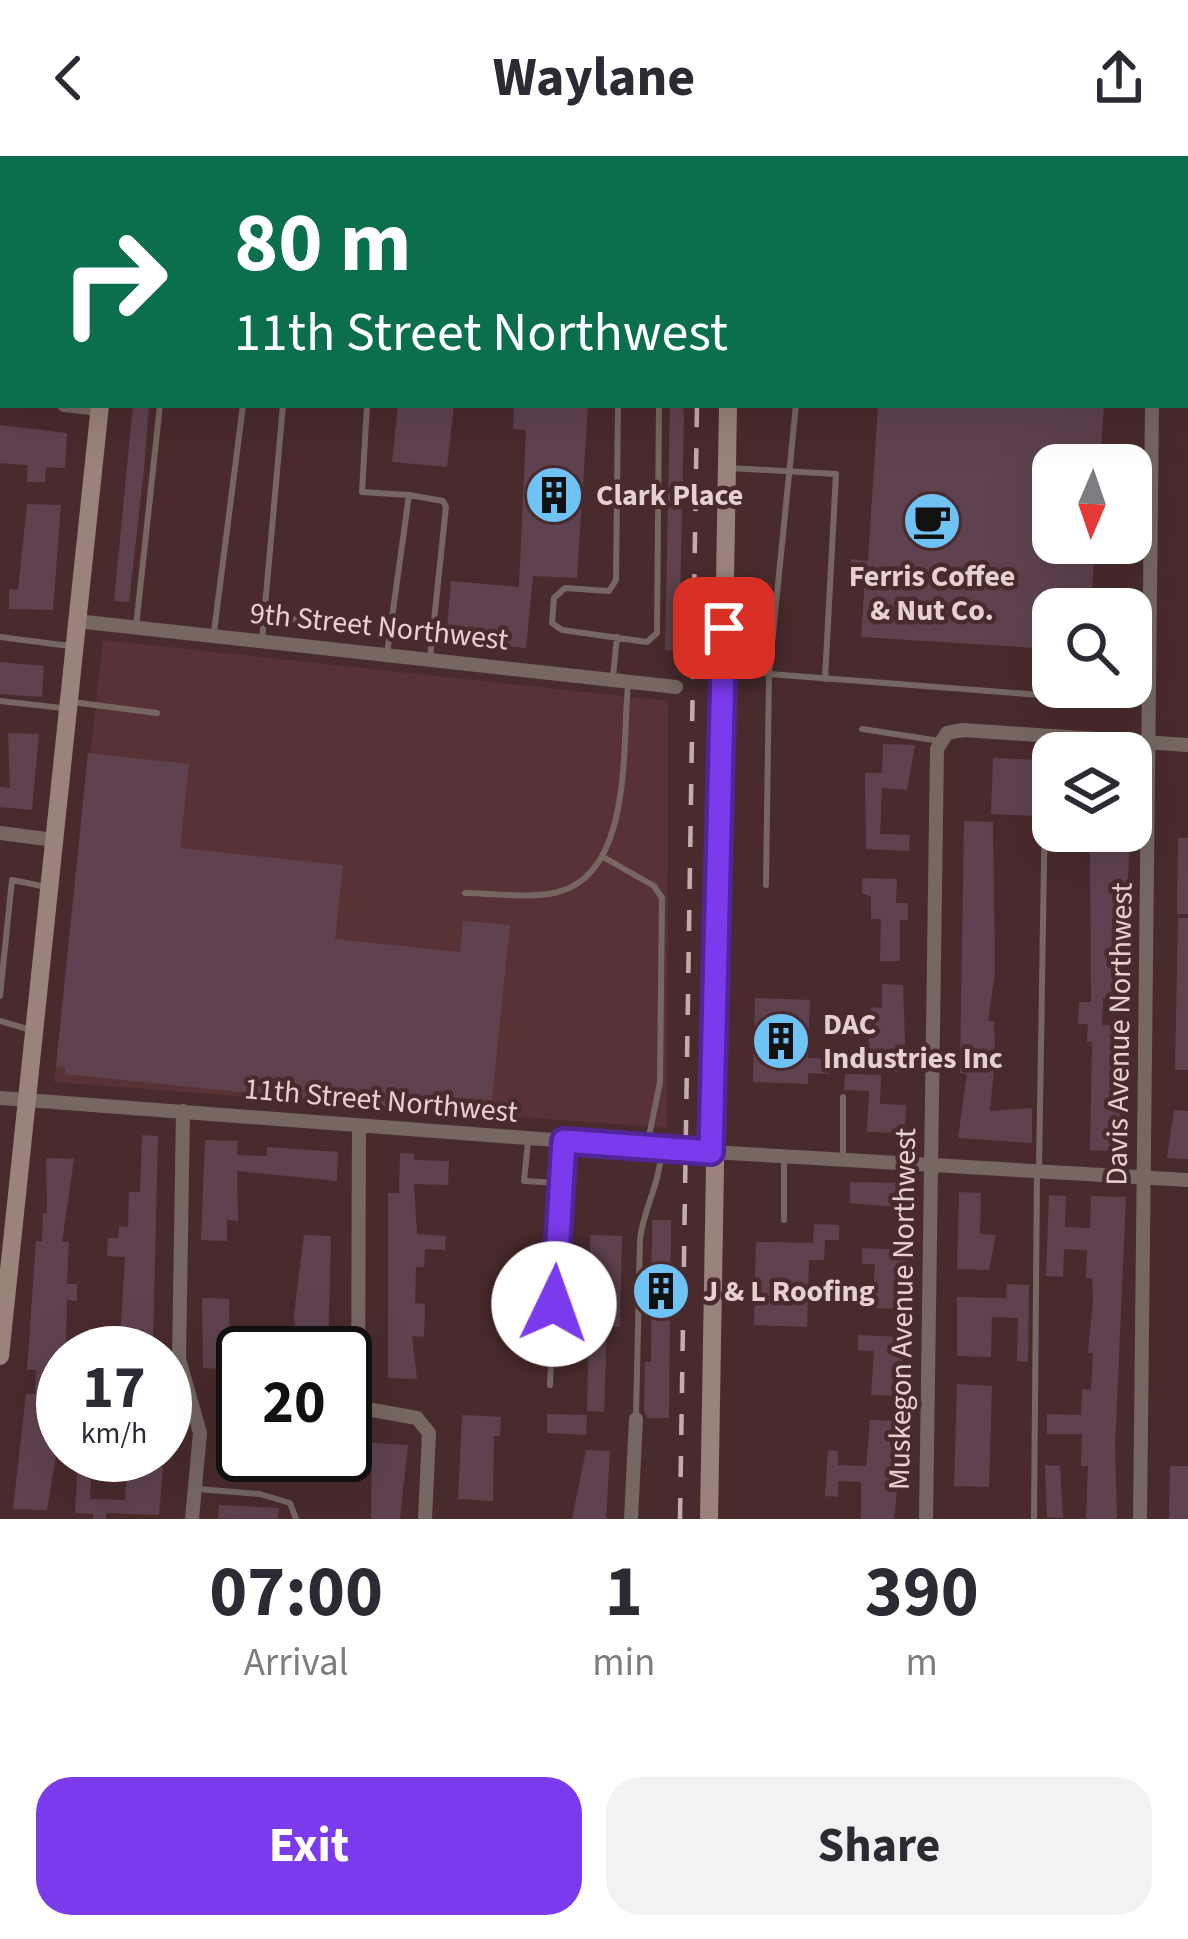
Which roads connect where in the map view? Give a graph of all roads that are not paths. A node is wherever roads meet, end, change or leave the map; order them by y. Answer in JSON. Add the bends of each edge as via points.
{"nodes":[{"id":1,"x":100,"y":408,"type":"edge"},
{"id":2,"x":160,"y":408,"type":"edge"},
{"id":3,"x":243,"y":408,"type":"edge"},
{"id":4,"x":283,"y":408,"type":"edge"},
{"id":5,"x":368,"y":408,"type":"edge"},
{"id":6,"x":618,"y":408,"type":"edge"},
{"id":7,"x":659,"y":408,"type":"edge"},
{"id":8,"x":728,"y":408,"type":"edge"},
{"id":9,"x":796,"y":408,"type":"edge"},
{"id":10,"x":1152,"y":408,"type":"edge"},
{"id":11,"x":727,"y":468,"type":"junction"},
{"id":12,"x":790,"y":472,"type":"junction"},
{"id":13,"x":409,"y":495,"type":"junction"},
{"id":14,"x":264,"y":616,"type":"junction"},
{"id":15,"x":76,"y":621,"type":"junction"},
{"id":16,"x":348,"y":626,"type":"dead end"},
{"id":17,"x":136,"y":627,"type":"junction"},
{"id":18,"x":214,"y":635,"type":"junction"},
{"id":19,"x":0,"y":637,"type":"edge"},
{"id":20,"x":617,"y":637,"type":"junction"},
{"id":21,"x":262,"y":640,"type":"junction"},
{"id":22,"x":74,"y":646,"type":"junction"},
{"id":23,"x":387,"y":654,"type":"junction"},
{"id":24,"x":430,"y":658,"type":"junction"},
{"id":25,"x":724,"y":667,"type":"junction"},
{"id":26,"x":769,"y":674,"type":"junction"},
{"id":27,"x":825,"y":679,"type":"junction"},
{"id":28,"x":620,"y":681,"type":"junction"},
{"id":29,"x":676,"y":687,"type":"dead end"},
{"id":30,"x":1032,"y":694,"type":"edge"},
{"id":31,"x":0,"y":700,"type":"edge"},
{"id":32,"x":68,"y":706,"type":"junction"},
{"id":33,"x":158,"y":713,"type":"dead end"},
{"id":34,"x":862,"y":729,"type":"dead end"},
{"id":35,"x":1150,"y":732,"type":"edge"},
{"id":36,"x":1032,"y":734,"type":"edge"},
{"id":37,"x":940,"y":741,"type":"junction"},
{"id":38,"x":1152,"y":742,"type":"edge"},
{"id":39,"x":1188,"y":745,"type":"edge"},
{"id":40,"x":0,"y":833,"type":"edge"},
{"id":41,"x":54,"y":840,"type":"junction"},
{"id":42,"x":1044,"y":852,"type":"edge"},
{"id":43,"x":1148,"y":852,"type":"edge"},
{"id":44,"x":605,"y":858,"type":"junction"},
{"id":45,"x":0,"y":878,"type":"edge"},
{"id":46,"x":12,"y":880,"type":"junction"},
{"id":47,"x":766,"y":885,"type":"dead end"},
{"id":48,"x":50,"y":887,"type":"junction"},
{"id":49,"x":465,"y":893,"type":"dead end"},
{"id":50,"x":0,"y":996,"type":"edge"},
{"id":51,"x":0,"y":1021,"type":"edge"},
{"id":52,"x":34,"y":1030,"type":"junction"},
{"id":53,"x":0,"y":1097,"type":"edge"},
{"id":54,"x":843,"y":1097,"type":"dead end"},
{"id":55,"x":27,"y":1100,"type":"junction"},
{"id":56,"x":183,"y":1111,"type":"junction"},
{"id":57,"x":359,"y":1126,"type":"junction"},
{"id":58,"x":529,"y":1139,"type":"junction"},
{"id":59,"x":564,"y":1141,"type":"junction"},
{"id":60,"x":654,"y":1148,"type":"junction"},
{"id":61,"x":711,"y":1152,"type":"junction"},
{"id":62,"x":784,"y":1155,"type":"junction"},
{"id":63,"x":843,"y":1158,"type":"junction"},
{"id":64,"x":931,"y":1162,"type":"junction"},
{"id":65,"x":1038,"y":1171,"type":"junction"},
{"id":66,"x":1144,"y":1177,"type":"junction"},
{"id":67,"x":1188,"y":1180,"type":"edge"},
{"id":68,"x":559,"y":1183,"type":"junction"},
{"id":69,"x":784,"y":1220,"type":"dead end"},
{"id":70,"x":0,"y":1356,"type":"edge"},
{"id":71,"x":550,"y":1384,"type":"dead end"},
{"id":72,"x":636,"y":1420,"type":"joint"},
{"id":73,"x":195,"y":1489,"type":"junction"},
{"id":74,"x":192,"y":1519,"type":"edge"},
{"id":75,"x":296,"y":1519,"type":"edge"},
{"id":76,"x":425,"y":1519,"type":"edge"},
{"id":77,"x":631,"y":1519,"type":"edge"},
{"id":78,"x":709,"y":1519,"type":"edge"},
{"id":79,"x":926,"y":1519,"type":"edge"},
{"id":80,"x":1034,"y":1519,"type":"edge"},
{"id":81,"x":1139,"y":1519,"type":"edge"}],
"edges":[{"from":1,"to":15,"type":"street"},
{"from":2,"to":17,"type":"lane"},
{"from":3,"to":18,"type":"lane"},
{"from":4,"to":14,"type":"lane"},
{"from":5,"to":13,"type":"lane","via":[[362,492]]},
{"from":6,"to":20,"type":"lane","via":[[616,580],[609,591],[565,589],[554,598],[552,623]]},
{"from":7,"to":20,"type":"lane","via":[[657,633],[647,642]]},
{"from":8,"to":11,"type":"street"},
{"from":9,"to":12,"type":"lane"},
{"from":10,"to":35,"type":"street","name":"Davis Avenue Northwest"},
{"from":11,"to":12,"type":"lane"},
{"from":11,"to":25,"type":"street"},
{"from":12,"to":26,"type":"lane"},
{"from":12,"to":27,"type":"lane","via":[[836,474]]},
{"from":13,"to":23,"type":"lane"},
{"from":13,"to":24,"type":"lane","via":[[446,507]]},
{"from":14,"to":16,"type":"lane"},
{"from":14,"to":21,"type":"lane"},
{"from":15,"to":17,"type":"street","name":"9th Street Northwest"},
{"from":15,"to":22,"type":"street"},
{"from":17,"to":18,"type":"street","name":"9th Street Northwest"},
{"from":18,"to":21,"type":"street","name":"9th Street Northwest"},
{"from":19,"to":22,"type":"lane"},
{"from":20,"to":28,"type":"lane"},
{"from":21,"to":23,"type":"street","name":"9th Street Northwest"},
{"from":22,"to":32,"type":"street"},
{"from":23,"to":24,"type":"street","name":"9th Street Northwest"},
{"from":24,"to":28,"type":"street","name":"9th Street Northwest"},
{"from":25,"to":26,"type":"lane"},
{"from":25,"to":61,"type":"street"},
{"from":26,"to":27,"type":"lane"},
{"from":26,"to":47,"type":"lane"},
{"from":27,"to":30,"type":"lane"},
{"from":28,"to":29,"type":"street","name":"9th Street Northwest"},
{"from":28,"to":44,"type":"lane","via":[[615,833]]},
{"from":31,"to":32,"type":"lane"},
{"from":32,"to":33,"type":"lane"},
{"from":32,"to":41,"type":"street"},
{"from":34,"to":37,"type":"lane"},
{"from":36,"to":37,"type":"street","via":[[963,730]]},
{"from":37,"to":64,"type":"street","name":"Muskegon Avenue Northwest"},
{"from":38,"to":39,"type":"street"},
{"from":40,"to":41,"type":"street"},
{"from":41,"to":48,"type":"street"},
{"from":42,"to":65,"type":"lane"},
{"from":43,"to":66,"type":"street","name":"Davis Avenue Northwest"},
{"from":44,"to":49,"type":"lane","via":[[561,892]]},
{"from":44,"to":60,"type":"lane","via":[[662,898]]},
{"from":45,"to":46,"type":"lane"},
{"from":46,"to":48,"type":"lane"},
{"from":46,"to":50,"type":"lane"},
{"from":48,"to":52,"type":"street"},
{"from":51,"to":52,"type":"lane"},
{"from":52,"to":55,"type":"street"},
{"from":53,"to":55,"type":"street","name":"11th Street Northwest"},
{"from":54,"to":63,"type":"lane"},
{"from":55,"to":56,"type":"street","name":"11th Street Northwest"},
{"from":55,"to":70,"type":"street"},
{"from":56,"to":57,"type":"street","name":"11th Street Northwest"},
{"from":56,"to":73,"type":"street","via":[[179,1359],[198,1417]]},
{"from":57,"to":58,"type":"street","name":"11th Street Northwest"},
{"from":57,"to":76,"type":"street","via":[[358,1399],[367,1409],[417,1418],[429,1433]]},
{"from":58,"to":59,"type":"street","name":"11th Street Northwest"},
{"from":58,"to":68,"type":"lane","via":[[524,1181]]},
{"from":59,"to":60,"type":"street","name":"11th Street Northwest"},
{"from":59,"to":68,"type":"lane"},
{"from":60,"to":61,"type":"street","name":"11th Street Northwest"},
{"from":60,"to":72,"type":"lane","via":[[656,1192],[640,1239]]},
{"from":61,"to":62,"type":"street","name":"11th Street Northwest"},
{"from":61,"to":78,"type":"street"},
{"from":62,"to":63,"type":"street","name":"11th Street Northwest"},
{"from":62,"to":69,"type":"lane"},
{"from":63,"to":64,"type":"street","name":"11th Street Northwest"},
{"from":64,"to":65,"type":"street","name":"11th Street Northwest"},
{"from":64,"to":79,"type":"street","name":"Muskegon Avenue Northwest"},
{"from":65,"to":66,"type":"street","name":"11th Street Northwest"},
{"from":65,"to":80,"type":"lane"},
{"from":66,"to":67,"type":"street","name":"11th Street Northwest"},
{"from":66,"to":81,"type":"street","name":"Davis Avenue Northwest"},
{"from":68,"to":71,"type":"lane"},
{"from":72,"to":77,"type":"street"},
{"from":73,"to":74,"type":"street"},
{"from":73,"to":75,"type":"lane","via":[[260,1493],[290,1503]]}]}
